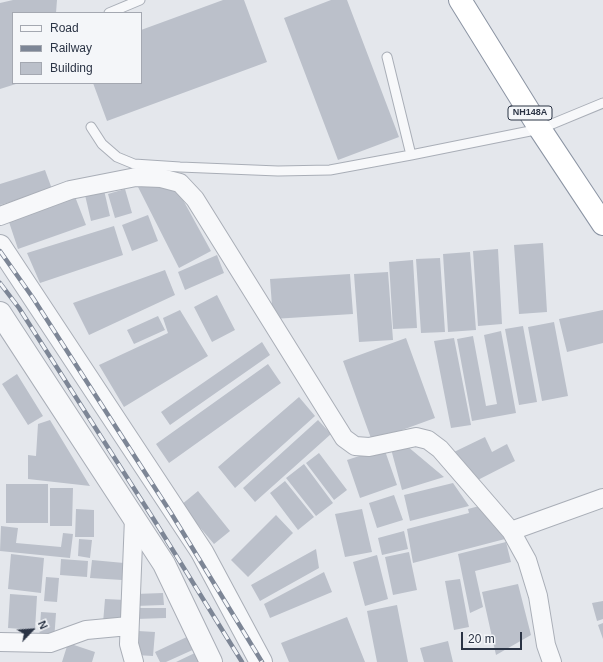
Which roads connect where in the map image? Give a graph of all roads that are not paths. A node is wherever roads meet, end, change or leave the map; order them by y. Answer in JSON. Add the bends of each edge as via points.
{"nodes":[{"id":1,"x":140,"y":0,"type":"edge"},
{"id":2,"x":460,"y":0,"type":"edge"},
{"id":3,"x":111,"y":12,"type":"edge"},
{"id":4,"x":387,"y":57,"type":"dead end"},
{"id":5,"x":603,"y":103,"type":"edge"},
{"id":6,"x":91,"y":127,"type":"dead end"},
{"id":7,"x":540,"y":129,"type":"junction"},
{"id":8,"x":411,"y":155,"type":"junction"},
{"id":9,"x":0,"y":216,"type":"edge"},
{"id":10,"x":603,"y":224,"type":"edge"},
{"id":11,"x":0,"y":246,"type":"edge"},
{"id":12,"x":0,"y":314,"type":"edge"},
{"id":13,"x":603,"y":498,"type":"edge"},
{"id":14,"x":134,"y":518,"type":"junction"},
{"id":15,"x":511,"y":531,"type":"junction"},
{"id":16,"x":130,"y":626,"type":"junction"},
{"id":17,"x":0,"y":642,"type":"edge"},
{"id":18,"x":128,"y":658,"type":"edge"},
{"id":19,"x":211,"y":662,"type":"edge"},
{"id":20,"x":261,"y":662,"type":"edge"},
{"id":21,"x":552,"y":662,"type":"edge"}],
"edges":[{"from":1,"to":3,"type":"lane"},
{"from":2,"to":7,"type":"highway","number":"NH148A"},
{"from":4,"to":8,"type":"lane"},
{"from":5,"to":7,"type":"lane"},
{"from":6,"to":8,"type":"lane","via":[[102,144],[117,157],[134,164],[278,171],[330,170]]},
{"from":7,"to":8,"type":"lane"},
{"from":7,"to":10,"type":"highway","number":"NH148A"},
{"from":9,"to":15,"type":"street","via":[[70,190],[136,177],[161,178],[180,183],[195,199],[344,438],[355,446],[369,447],[416,437],[428,440],[440,449]]},
{"from":11,"to":20,"type":"street","via":[[202,552]]},
{"from":12,"to":14,"type":"street"},
{"from":13,"to":15,"type":"street"},
{"from":14,"to":16,"type":"street"},
{"from":14,"to":19,"type":"street","via":[[164,564]]},
{"from":15,"to":21,"type":"street","via":[[527,560],[538,596],[546,645]]},
{"from":16,"to":17,"type":"street","via":[[86,630],[50,643]]},
{"from":16,"to":18,"type":"street"}]}
